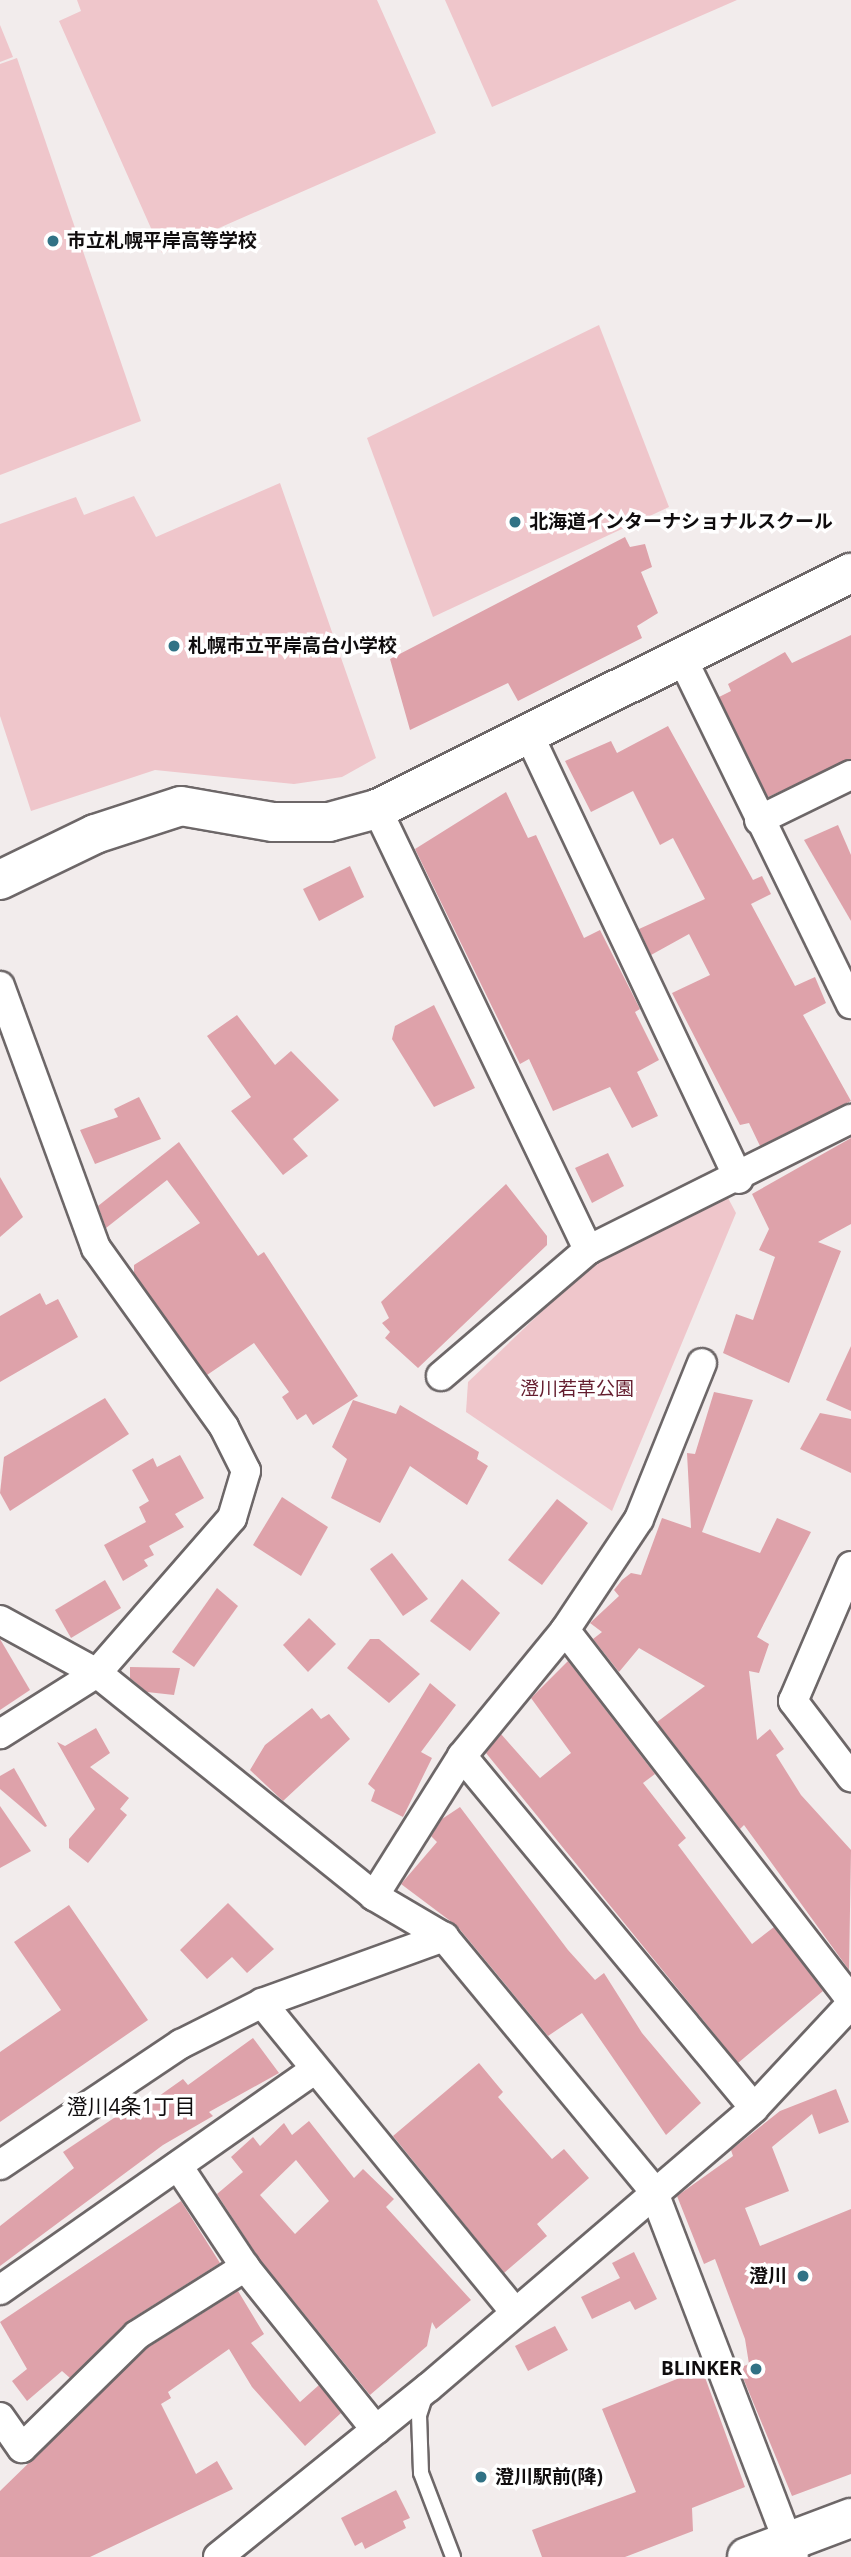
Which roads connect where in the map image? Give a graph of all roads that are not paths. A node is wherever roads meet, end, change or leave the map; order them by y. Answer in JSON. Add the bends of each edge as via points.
{"nodes":[{"id":1,"x":851,"y":573,"type":"edge"},
{"id":2,"x":682,"y":660,"type":"junction"},
{"id":3,"x":529,"y":735,"type":"junction"},
{"id":4,"x":851,"y":775,"type":"edge"},
{"id":5,"x":377,"y":809,"type":"junction"},
{"id":6,"x":759,"y":820,"type":"junction"},
{"id":7,"x":0,"y":880,"type":"edge"},
{"id":8,"x":0,"y":986,"type":"edge"},
{"id":9,"x":851,"y":1004,"type":"edge"},
{"id":10,"x":851,"y":1119,"type":"edge"},
{"id":11,"x":738,"y":1180,"type":"junction"},
{"id":12,"x":588,"y":1250,"type":"junction"},
{"id":13,"x":702,"y":1363,"type":"dead end"},
{"id":14,"x":441,"y":1376,"type":"dead end"},
{"id":15,"x":851,"y":1566,"type":"edge"},
{"id":16,"x":0,"y":1620,"type":"edge"},
{"id":17,"x":565,"y":1630,"type":"junction"},
{"id":18,"x":97,"y":1673,"type":"junction"},
{"id":19,"x":0,"y":1734,"type":"edge"},
{"id":20,"x":462,"y":1756,"type":"junction"},
{"id":21,"x":851,"y":1777,"type":"edge"},
{"id":22,"x":374,"y":1896,"type":"junction"},
{"id":23,"x":444,"y":1937,"type":"junction"},
{"id":24,"x":262,"y":2003,"type":"junction"},
{"id":25,"x":849,"y":2013,"type":"edge"},
{"id":26,"x":313,"y":2071,"type":"junction"},
{"id":27,"x":754,"y":2108,"type":"junction"},
{"id":28,"x":0,"y":2165,"type":"edge"},
{"id":29,"x":178,"y":2166,"type":"junction"},
{"id":30,"x":653,"y":2190,"type":"junction"},
{"id":31,"x":245,"y":2267,"type":"junction"},
{"id":32,"x":0,"y":2290,"type":"edge"},
{"id":33,"x":513,"y":2310,"type":"junction"},
{"id":34,"x":429,"y":2386,"type":"junction"},
{"id":35,"x":0,"y":2417,"type":"edge"},
{"id":36,"x":376,"y":2430,"type":"junction"},
{"id":37,"x":851,"y":2518,"type":"edge"},
{"id":38,"x":791,"y":2549,"type":"edge"},
{"id":39,"x":218,"y":2557,"type":"edge"},
{"id":40,"x":453,"y":2557,"type":"edge"},
{"id":41,"x":747,"y":2557,"type":"edge"}],
"edges":[{"from":1,"to":2,"type":"street"},
{"from":2,"to":3,"type":"street"},
{"from":2,"to":6,"type":"street"},
{"from":3,"to":5,"type":"street"},
{"from":3,"to":11,"type":"street"},
{"from":4,"to":6,"type":"street"},
{"from":5,"to":7,"type":"street","via":[[329,822],[273,822],[181,806],[96,834]]},
{"from":5,"to":12,"type":"street"},
{"from":6,"to":9,"type":"street"},
{"from":8,"to":18,"type":"street","via":[[96,1248],[225,1427],[246,1471],[232,1518]]},
{"from":10,"to":11,"type":"street"},
{"from":11,"to":12,"type":"street"},
{"from":12,"to":14,"type":"street"},
{"from":13,"to":17,"type":"street","via":[[639,1519]]},
{"from":15,"to":21,"type":"street","via":[[793,1701]]},
{"from":16,"to":18,"type":"street"},
{"from":17,"to":20,"type":"street"},
{"from":17,"to":25,"type":"street"},
{"from":18,"to":19,"type":"street"},
{"from":18,"to":22,"type":"street"},
{"from":20,"to":22,"type":"street"},
{"from":20,"to":27,"type":"street"},
{"from":22,"to":23,"type":"street"},
{"from":23,"to":24,"type":"street"},
{"from":23,"to":30,"type":"street"},
{"from":24,"to":26,"type":"street"},
{"from":24,"to":28,"type":"street","via":[[181,2044]]},
{"from":25,"to":27,"type":"street"},
{"from":26,"to":29,"type":"street"},
{"from":26,"to":33,"type":"street"},
{"from":27,"to":30,"type":"street"},
{"from":29,"to":31,"type":"street"},
{"from":29,"to":32,"type":"street"},
{"from":30,"to":33,"type":"street"},
{"from":30,"to":38,"type":"street"},
{"from":31,"to":35,"type":"street","via":[[137,2335],[22,2448]]},
{"from":31,"to":36,"type":"street"},
{"from":33,"to":34,"type":"street"},
{"from":34,"to":36,"type":"street"},
{"from":34,"to":40,"type":"lane","via":[[419,2415],[421,2473]]},
{"from":36,"to":39,"type":"street"},
{"from":37,"to":38,"type":"street"},
{"from":38,"to":41,"type":"street"}]}
